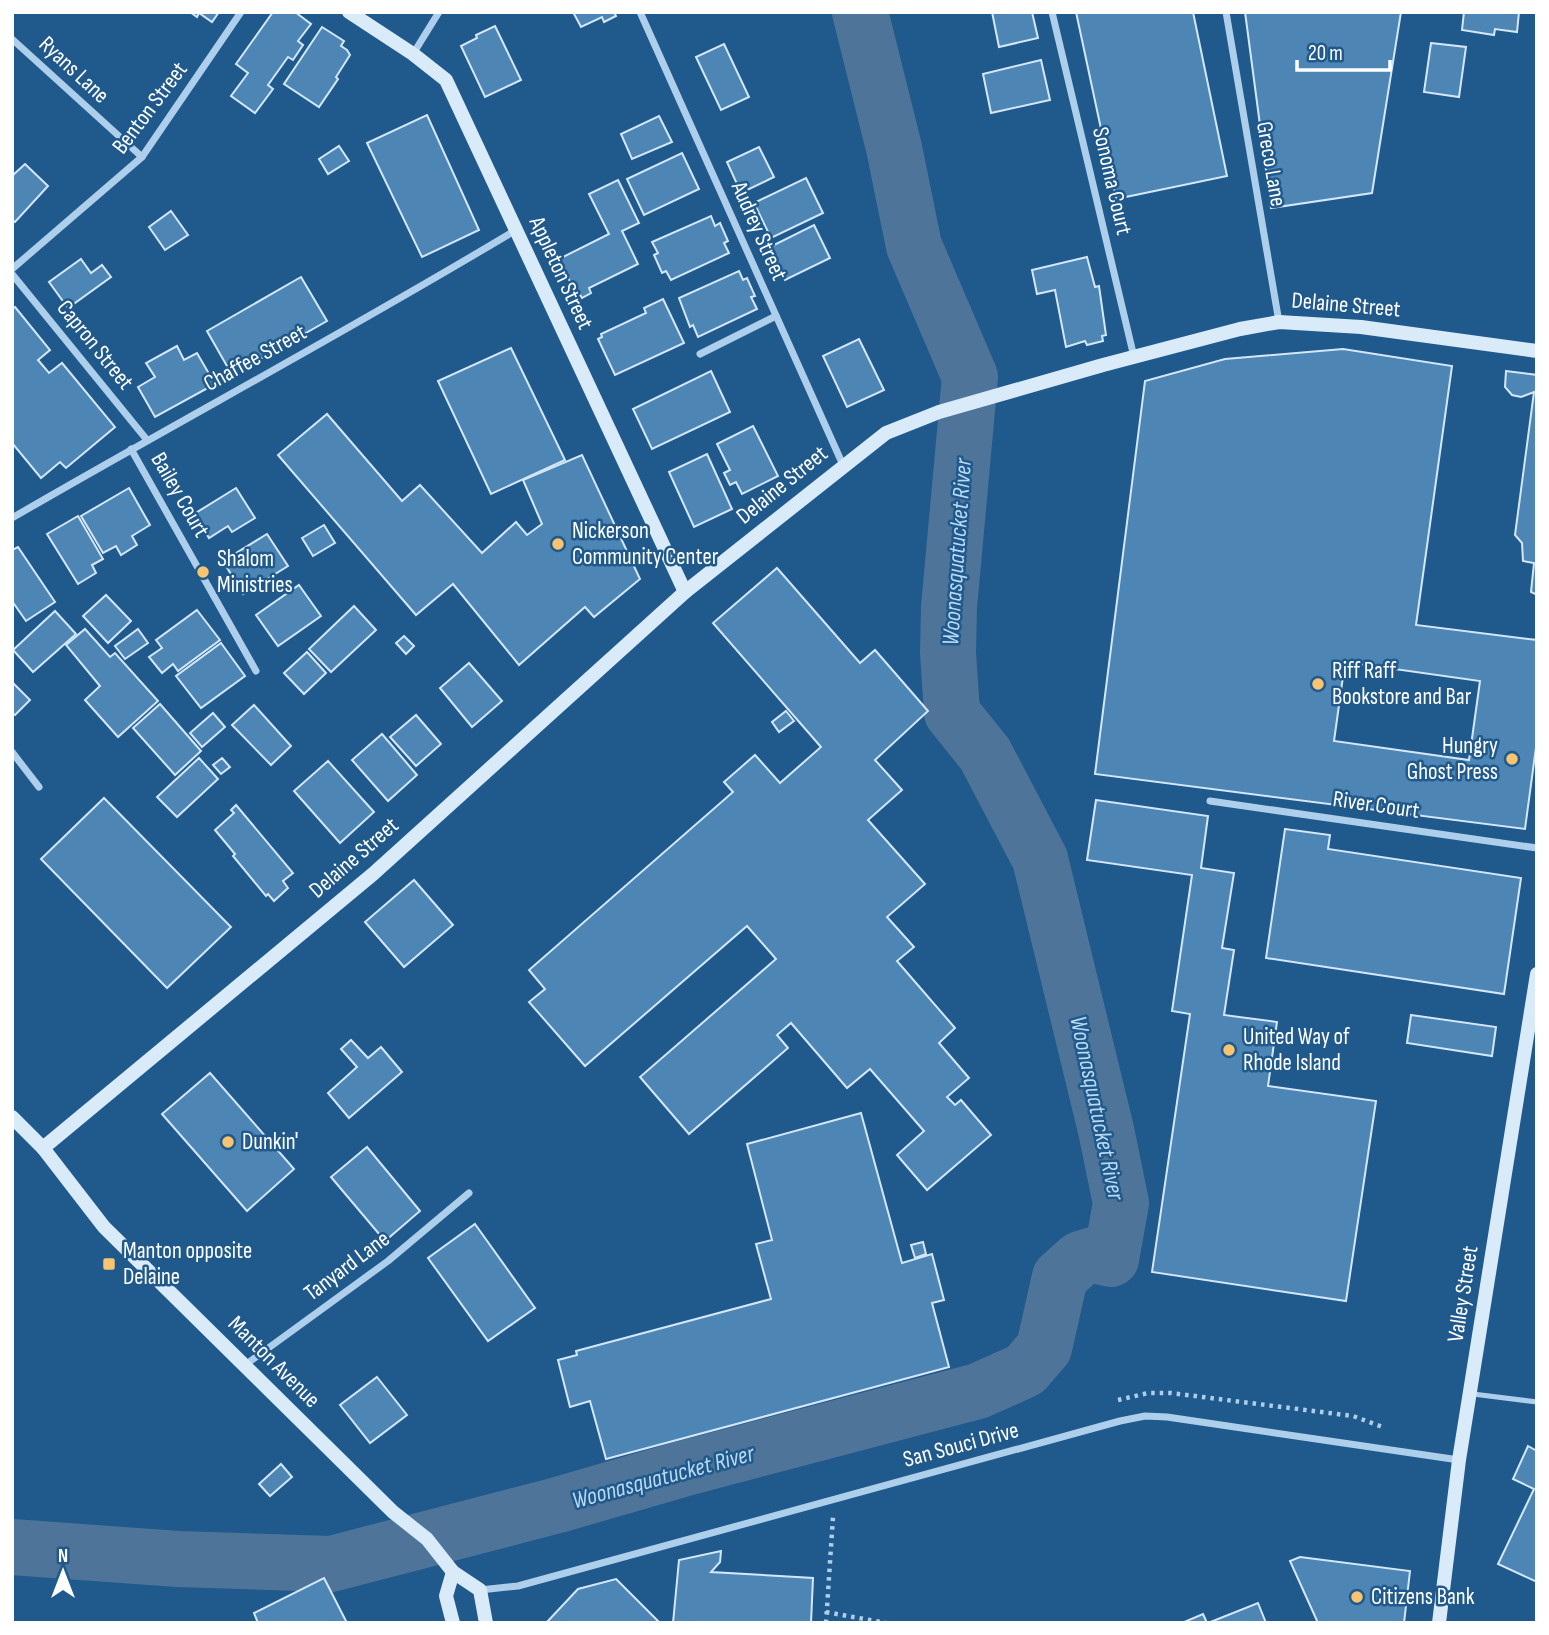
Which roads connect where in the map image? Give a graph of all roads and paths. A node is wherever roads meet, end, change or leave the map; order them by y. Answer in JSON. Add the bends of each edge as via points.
{"nodes":[{"id":1,"x":242,"y":12,"type":"edge"},
{"id":2,"x":349,"y":12,"type":"edge"},
{"id":3,"x":439,"y":12,"type":"edge"},
{"id":4,"x":640,"y":12,"type":"edge"},
{"id":5,"x":1052,"y":12,"type":"edge"},
{"id":6,"x":1226,"y":12,"type":"edge"},
{"id":7,"x":12,"y":39,"type":"edge"},
{"id":8,"x":413,"y":54,"type":"junction"},
{"id":9,"x":142,"y":157,"type":"junction"},
{"id":10,"x":516,"y":230,"type":"junction"},
{"id":11,"x":12,"y":272,"type":"edge"},
{"id":12,"x":776,"y":316,"type":"junction"},
{"id":13,"x":1279,"y":322,"type":"junction"},
{"id":14,"x":1537,"y":351,"type":"edge"},
{"id":15,"x":700,"y":354,"type":"dead end"},
{"id":16,"x":1135,"y":358,"type":"junction"},
{"id":17,"x":147,"y":440,"type":"junction"},
{"id":18,"x":131,"y":449,"type":"junction"},
{"id":19,"x":843,"y":465,"type":"junction"},
{"id":20,"x":12,"y":518,"type":"edge"},
{"id":21,"x":685,"y":592,"type":"junction"},
{"id":22,"x":256,"y":671,"type":"dead end"},
{"id":23,"x":12,"y":752,"type":"edge"},
{"id":24,"x":39,"y":787,"type":"dead end"},
{"id":25,"x":1210,"y":801,"type":"dead end"},
{"id":26,"x":1537,"y":848,"type":"edge"},
{"id":27,"x":1537,"y":974,"type":"edge"},
{"id":28,"x":12,"y":1116,"type":"edge"},
{"id":29,"x":43,"y":1148,"type":"junction"},
{"id":30,"x":469,"y":1193,"type":"dead end"},
{"id":31,"x":245,"y":1365,"type":"junction"},
{"id":32,"x":1469,"y":1393,"type":"junction"},
{"id":33,"x":1537,"y":1402,"type":"edge"},
{"id":34,"x":1459,"y":1460,"type":"junction"},
{"id":35,"x":828,"y":1501,"type":"junction"},
{"id":36,"x":453,"y":1572,"type":"junction"},
{"id":37,"x":480,"y":1590,"type":"junction"},
{"id":38,"x":826,"y":1612,"type":"junction"},
{"id":39,"x":453,"y":1623,"type":"edge"},
{"id":40,"x":486,"y":1623,"type":"edge"},
{"id":41,"x":825,"y":1623,"type":"edge"},
{"id":42,"x":886,"y":1623,"type":"edge"},
{"id":43,"x":1438,"y":1623,"type":"edge"}],
"edges":[{"from":1,"to":9,"type":"street","name":"Benton Street"},
{"from":2,"to":8,"type":"street","name":"Appleton Street"},
{"from":3,"to":8,"type":"street"},
{"from":4,"to":12,"type":"street","name":"Audrey Street"},
{"from":5,"to":16,"type":"street","name":"Sonoma Court"},
{"from":6,"to":13,"type":"street","name":"Greco Lane"},
{"from":7,"to":9,"type":"street","name":"Ryans Lane"},
{"from":8,"to":10,"type":"street","name":"Appleton Street","via":[[446,80]]},
{"from":9,"to":11,"type":"street","name":"Benton Street"},
{"from":10,"to":17,"type":"street","name":"Chaffee Street","via":[[394,304]]},
{"from":10,"to":21,"type":"street","name":"Appleton Street"},
{"from":11,"to":17,"type":"street","name":"Capron Street"},
{"from":12,"to":15,"type":"street"},
{"from":12,"to":19,"type":"street","name":"Audrey Street"},
{"from":13,"to":14,"type":"street","name":"Delaine Street","via":[[1361,327]]},
{"from":13,"to":16,"type":"street","name":"Delaine Street"},
{"from":16,"to":19,"type":"street","name":"Delaine Street","via":[[907,423]]},
{"from":17,"to":18,"type":"street","name":"Chaffee Street"},
{"from":18,"to":20,"type":"street","name":"Chaffee Street"},
{"from":18,"to":22,"type":"street","name":"Bailey Court"},
{"from":19,"to":21,"type":"street","name":"Delaine Street"},
{"from":21,"to":29,"type":"street","name":"Delaine Street","via":[[373,874]]},
{"from":23,"to":24,"type":"street"},
{"from":25,"to":26,"type":"street","name":"River Court"},
{"from":27,"to":32,"type":"street","name":"Valley Street"},
{"from":28,"to":29,"type":"street","name":"Manton Avenue"},
{"from":29,"to":31,"type":"street","name":"Manton Avenue","via":[[104,1227]]},
{"from":30,"to":31,"type":"street","name":"Tanyard Lane","via":[[388,1261]]},
{"from":31,"to":36,"type":"street","name":"Manton Avenue","via":[[393,1512],[427,1539]]},
{"from":32,"to":33,"type":"lane"},
{"from":32,"to":34,"type":"street","name":"Valley Street"},
{"from":34,"to":35,"type":"street","name":"San Souci Drive","via":[[1145,1416]]},
{"from":34,"to":43,"type":"street","name":"Valley Street"},
{"from":35,"to":37,"type":"street","name":"San Souci Drive","via":[[518,1586]]},
{"from":35,"to":38,"type":"path","via":[[834,1520]]},
{"from":36,"to":37,"type":"street","name":"Manton Avenue"},
{"from":36,"to":39,"type":"street","via":[[446,1596]]},
{"from":37,"to":40,"type":"street"},
{"from":38,"to":41,"type":"path"},
{"from":38,"to":42,"type":"path"}]}
